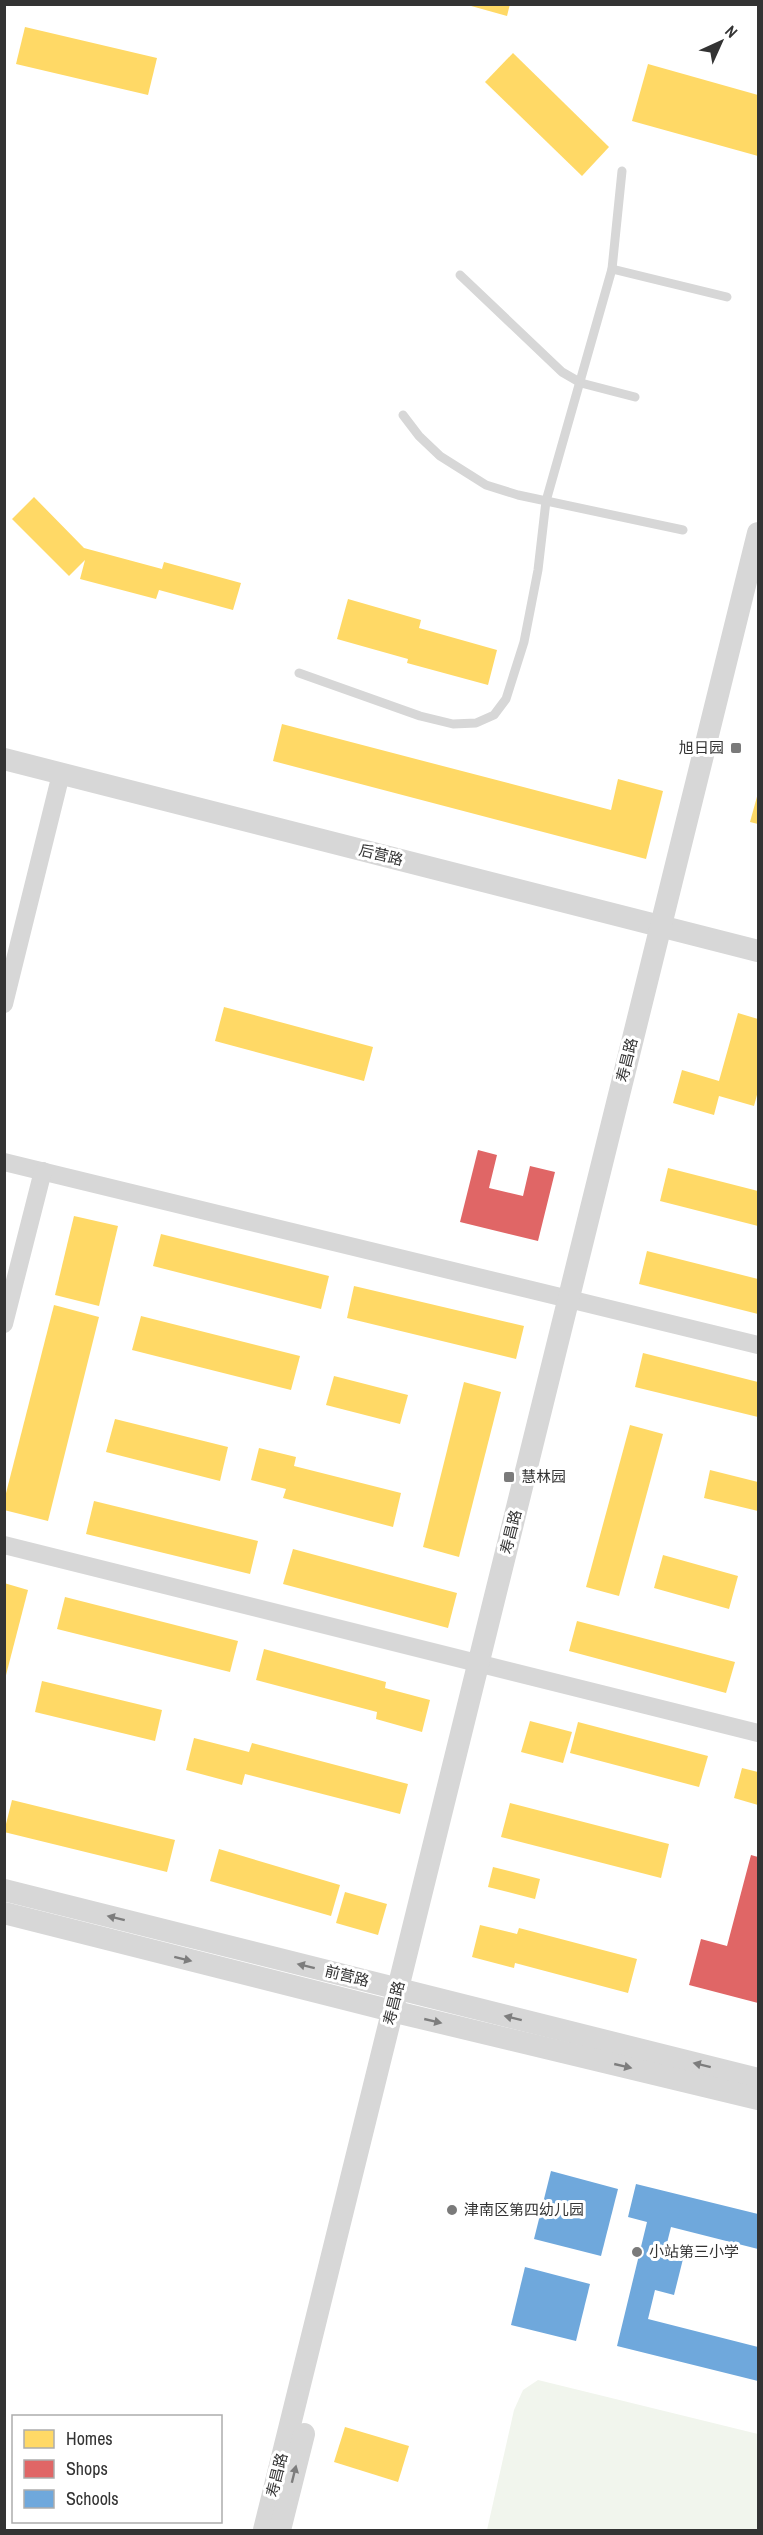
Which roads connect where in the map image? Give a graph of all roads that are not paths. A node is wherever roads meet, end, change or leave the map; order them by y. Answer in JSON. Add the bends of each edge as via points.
{"nodes":[{"id":1,"x":622,"y":171,"type":"dead end"},
{"id":2,"x":612,"y":269,"type":"junction"},
{"id":3,"x":460,"y":275,"type":"dead end"},
{"id":4,"x":727,"y":297,"type":"dead end"},
{"id":5,"x":580,"y":383,"type":"junction"},
{"id":6,"x":635,"y":397,"type":"dead end"},
{"id":7,"x":403,"y":415,"type":"dead end"},
{"id":8,"x":546,"y":501,"type":"junction"},
{"id":9,"x":683,"y":530,"type":"dead end"},
{"id":10,"x":758,"y":537,"type":"edge"},
{"id":11,"x":759,"y":585,"type":"edge"},
{"id":12,"x":299,"y":673,"type":"dead end"},
{"id":13,"x":4,"y":759,"type":"edge"},
{"id":14,"x":61,"y":774,"type":"junction"},
{"id":15,"x":666,"y":928,"type":"junction"},
{"id":16,"x":759,"y":951,"type":"edge"},
{"id":17,"x":4,"y":1004,"type":"edge"},
{"id":18,"x":4,"y":1162,"type":"edge"},
{"id":19,"x":43,"y":1171,"type":"junction"},
{"id":20,"x":575,"y":1300,"type":"junction"},
{"id":21,"x":4,"y":1324,"type":"edge"},
{"id":22,"x":759,"y":1345,"type":"edge"},
{"id":23,"x":4,"y":1545,"type":"edge"},
{"id":24,"x":485,"y":1666,"type":"junction"},
{"id":25,"x":759,"y":1733,"type":"edge"},
{"id":26,"x":4,"y":1890,"type":"edge"},
{"id":27,"x":4,"y":1913,"type":"edge"},
{"id":28,"x":414,"y":1949,"type":"junction"},
{"id":29,"x":362,"y":1980,"type":"junction"},
{"id":30,"x":400,"y":1989,"type":"junction"},
{"id":31,"x":356,"y":2002,"type":"junction"},
{"id":32,"x":398,"y":2013,"type":"junction"},
{"id":33,"x":759,"y":2079,"type":"edge"},
{"id":34,"x":759,"y":2099,"type":"edge"},
{"id":35,"x":264,"y":2530,"type":"edge"},
{"id":36,"x":280,"y":2530,"type":"edge"}],
"edges":[{"from":1,"to":2,"type":"lane"},
{"from":2,"to":4,"type":"lane"},
{"from":2,"to":5,"type":"lane"},
{"from":3,"to":5,"type":"lane","via":[[562,372]]},
{"from":5,"to":6,"type":"lane"},
{"from":5,"to":8,"type":"lane"},
{"from":7,"to":8,"type":"lane","via":[[440,456],[465,473],[486,485]]},
{"from":8,"to":9,"type":"lane"},
{"from":8,"to":12,"type":"lane","via":[[524,642],[506,699],[494,715],[476,723],[453,724]]},
{"from":10,"to":15,"type":"street","name":"寿昌路"},
{"from":11,"to":15,"type":"street","name":"寿昌路"},
{"from":13,"to":14,"type":"street","name":"后营路"},
{"from":14,"to":15,"type":"street","name":"后营路"},
{"from":14,"to":17,"type":"street"},
{"from":15,"to":16,"type":"street","name":"后营路"},
{"from":15,"to":20,"type":"street","name":"寿昌路"},
{"from":18,"to":19,"type":"street"},
{"from":19,"to":20,"type":"street"},
{"from":19,"to":21,"type":"street"},
{"from":20,"to":22,"type":"street"},
{"from":20,"to":24,"type":"street","name":"寿昌路"},
{"from":23,"to":24,"type":"street"},
{"from":24,"to":25,"type":"street"},
{"from":24,"to":28,"type":"street","name":"寿昌路"},
{"from":29,"to":26,"type":"street","name":"前营路","one_way":true},
{"from":27,"to":31,"type":"street","name":"前营路","one_way":true},
{"from":28,"to":29,"type":"street","via":[[391,1969]]},
{"from":28,"to":30,"type":"street","name":"寿昌路"},
{"from":29,"to":30,"type":"street","name":"前营路"},
{"from":30,"to":31,"type":"street"},
{"from":30,"to":32,"type":"street","name":"寿昌路"},
{"from":33,"to":30,"type":"street","name":"前营路","one_way":true},
{"from":31,"to":32,"type":"street","name":"前营路"},
{"from":32,"to":34,"type":"street","name":"前营路","one_way":true},
{"from":32,"to":35,"type":"street","name":"寿昌路"},
{"from":36,"to":32,"type":"street","name":"寿昌路","one_way":true}]}
